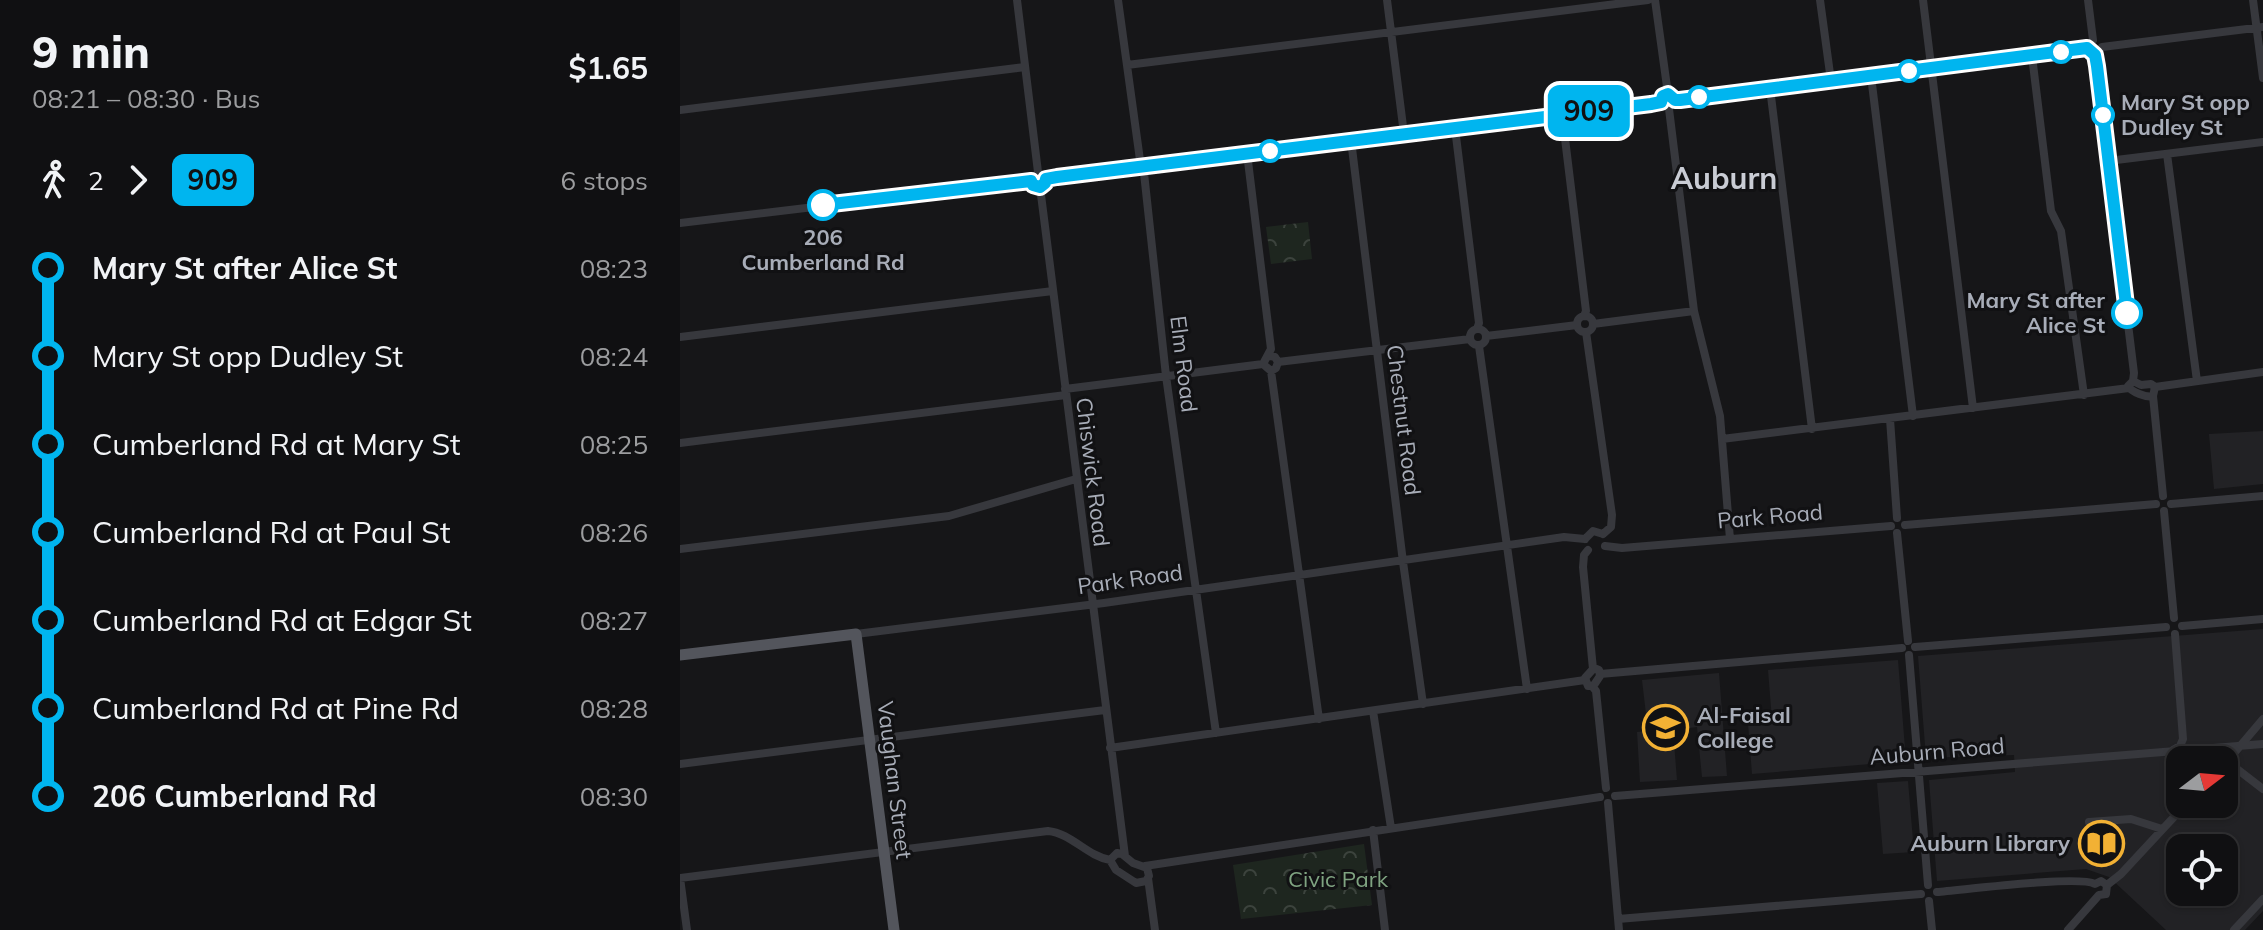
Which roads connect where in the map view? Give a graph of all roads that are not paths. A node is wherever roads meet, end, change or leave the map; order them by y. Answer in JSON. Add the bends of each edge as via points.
{"nodes":[{"id":1,"x":1017,"y":0,"type":"edge"},
{"id":2,"x":1118,"y":0,"type":"edge"},
{"id":3,"x":1387,"y":0,"type":"edge"},
{"id":4,"x":1648,"y":0,"type":"edge"},
{"id":5,"x":1655,"y":0,"type":"edge"},
{"id":6,"x":1820,"y":0,"type":"edge"},
{"id":7,"x":1923,"y":0,"type":"edge"},
{"id":8,"x":2088,"y":0,"type":"edge"},
{"id":9,"x":2253,"y":0,"type":"edge"},
{"id":10,"x":2260,"y":28,"type":"edge"},
{"id":11,"x":1391,"y":33,"type":"junction"},
{"id":12,"x":2091,"y":48,"type":"junction"},
{"id":13,"x":2032,"y":56,"type":"junction"},
{"id":14,"x":1127,"y":65,"type":"junction"},
{"id":15,"x":1025,"y":67,"type":"junction"},
{"id":16,"x":1932,"y":68,"type":"junction"},
{"id":17,"x":1871,"y":76,"type":"junction"},
{"id":18,"x":2263,"y":78,"type":"edge"},
{"id":19,"x":1831,"y":81,"type":"junction"},
{"id":20,"x":1770,"y":88,"type":"junction"},
{"id":21,"x":1672,"y":97,"type":"junction"},
{"id":22,"x":1661,"y":102,"type":"junction"},
{"id":23,"x":1669,"y":109,"type":"junction"},
{"id":24,"x":680,"y":110,"type":"edge"},
{"id":25,"x":1562,"y":114,"type":"junction"},
{"id":26,"x":1455,"y":128,"type":"junction"},
{"id":27,"x":1404,"y":134,"type":"junction"},
{"id":28,"x":1351,"y":140,"type":"junction"},
{"id":29,"x":2263,"y":142,"type":"edge"},
{"id":30,"x":1247,"y":153,"type":"junction"},
{"id":31,"x":2167,"y":154,"type":"junction"},
{"id":32,"x":2108,"y":161,"type":"junction"},
{"id":33,"x":1142,"y":166,"type":"junction"},
{"id":34,"x":1038,"y":172,"type":"junction"},
{"id":35,"x":1046,"y":179,"type":"junction"},
{"id":36,"x":1031,"y":181,"type":"junction"},
{"id":37,"x":1040,"y":187,"type":"junction"},
{"id":38,"x":680,"y":223,"type":"edge"},
{"id":39,"x":1053,"y":291,"type":"junction"},
{"id":40,"x":1694,"y":311,"type":"junction"},
{"id":41,"x":1584,"y":316,"type":"junction"},
{"id":42,"x":1593,"y":324,"type":"junction"},
{"id":43,"x":1577,"y":325,"type":"junction"},
{"id":44,"x":1477,"y":329,"type":"junction"},
{"id":45,"x":1586,"y":332,"type":"junction"},
{"id":46,"x":1486,"y":336,"type":"junction"},
{"id":47,"x":680,"y":337,"type":"edge"},
{"id":48,"x":1470,"y":339,"type":"junction"},
{"id":49,"x":1479,"y":346,"type":"junction"},
{"id":50,"x":1376,"y":350,"type":"junction"},
{"id":51,"x":1270,"y":356,"type":"junction"},
{"id":52,"x":1278,"y":362,"type":"junction"},
{"id":53,"x":1263,"y":364,"type":"junction"},
{"id":54,"x":1271,"y":371,"type":"junction"},
{"id":55,"x":2263,"y":372,"type":"edge"},
{"id":56,"x":1166,"y":376,"type":"junction"},
{"id":57,"x":2197,"y":381,"type":"junction"},
{"id":58,"x":2131,"y":384,"type":"junction"},
{"id":59,"x":1065,"y":392,"type":"junction"},
{"id":60,"x":2154,"y":392,"type":"junction"},
{"id":61,"x":2084,"y":395,"type":"junction"},
{"id":62,"x":1973,"y":408,"type":"junction"},
{"id":63,"x":1913,"y":416,"type":"junction"},
{"id":64,"x":1890,"y":419,"type":"junction"},
{"id":65,"x":1812,"y":429,"type":"junction"},
{"id":66,"x":1722,"y":439,"type":"junction"},
{"id":67,"x":680,"y":443,"type":"edge"},
{"id":68,"x":1076,"y":479,"type":"junction"},
{"id":69,"x":2163,"y":496,"type":"junction"},
{"id":70,"x":2263,"y":496,"type":"edge"},
{"id":71,"x":2156,"y":504,"type":"junction"},
{"id":72,"x":2168,"y":507,"type":"junction"},
{"id":73,"x":1897,"y":518,"type":"junction"},
{"id":74,"x":1905,"y":525,"type":"junction"},
{"id":75,"x":1894,"y":529,"type":"junction"},
{"id":76,"x":1603,"y":534,"type":"junction"},
{"id":77,"x":1585,"y":539,"type":"junction"},
{"id":78,"x":1730,"y":539,"type":"junction"},
{"id":79,"x":1507,"y":546,"type":"junction"},
{"id":80,"x":1605,"y":546,"type":"junction"},
{"id":81,"x":680,"y":549,"type":"edge"},
{"id":82,"x":1588,"y":550,"type":"junction"},
{"id":83,"x":1403,"y":562,"type":"junction"},
{"id":84,"x":1300,"y":576,"type":"junction"},
{"id":85,"x":1196,"y":591,"type":"junction"},
{"id":86,"x":1092,"y":605,"type":"junction"},
{"id":87,"x":2174,"y":618,"type":"junction"},
{"id":88,"x":2263,"y":619,"type":"edge"},
{"id":89,"x":2166,"y":627,"type":"junction"},
{"id":90,"x":2178,"y":630,"type":"junction"},
{"id":91,"x":856,"y":634,"type":"junction"},
{"id":92,"x":1909,"y":648,"type":"junction"},
{"id":93,"x":680,"y":655,"type":"edge"},
{"id":94,"x":1596,"y":671,"type":"junction"},
{"id":95,"x":1588,"y":683,"type":"junction"},
{"id":96,"x":1527,"y":689,"type":"junction"},
{"id":97,"x":1423,"y":704,"type":"junction"},
{"id":98,"x":1105,"y":710,"type":"junction"},
{"id":99,"x":1373,"y":711,"type":"junction"},
{"id":100,"x":1319,"y":719,"type":"junction"},
{"id":101,"x":2263,"y":719,"type":"edge"},
{"id":102,"x":2256,"y":730,"type":"junction"},
{"id":103,"x":1216,"y":733,"type":"junction"},
{"id":104,"x":871,"y":740,"type":"junction"},
{"id":105,"x":2262,"y":744,"type":"edge"},
{"id":106,"x":2180,"y":746,"type":"edge"},
{"id":107,"x":2240,"y":746,"type":"junction"},
{"id":108,"x":1110,"y":748,"type":"junction"},
{"id":109,"x":2238,"y":748,"type":"edge"},
{"id":110,"x":2166,"y":750,"type":"edge"},
{"id":111,"x":680,"y":764,"type":"edge"},
{"id":112,"x":1919,"y":770,"type":"junction"},
{"id":113,"x":2238,"y":771,"type":"edge"},
{"id":114,"x":1606,"y":788,"type":"junction"},
{"id":115,"x":2263,"y":789,"type":"edge"},
{"id":116,"x":1600,"y":797,"type":"junction"},
{"id":117,"x":1611,"y":799,"type":"junction"},
{"id":118,"x":2173,"y":818,"type":"edge"},
{"id":119,"x":2089,"y":822,"type":"dead end"},
{"id":120,"x":1391,"y":828,"type":"junction"},
{"id":121,"x":2162,"y":829,"type":"junction"},
{"id":122,"x":1373,"y":830,"type":"junction"},
{"id":123,"x":884,"y":852,"type":"junction"},
{"id":124,"x":1125,"y":856,"type":"junction"},
{"id":125,"x":1110,"y":860,"type":"junction"},
{"id":126,"x":1145,"y":866,"type":"junction"},
{"id":127,"x":680,"y":878,"type":"edge"},
{"id":128,"x":1148,"y":878,"type":"junction"},
{"id":129,"x":2095,"y":884,"type":"junction"},
{"id":130,"x":1928,"y":885,"type":"junction"},
{"id":131,"x":2107,"y":885,"type":"junction"},
{"id":132,"x":1937,"y":892,"type":"junction"},
{"id":133,"x":1921,"y":894,"type":"junction"},
{"id":134,"x":2099,"y":895,"type":"junction"},
{"id":135,"x":2263,"y":899,"type":"edge"},
{"id":136,"x":1929,"y":901,"type":"junction"},
{"id":137,"x":1618,"y":919,"type":"junction"},
{"id":138,"x":687,"y":930,"type":"edge"},
{"id":139,"x":894,"y":930,"type":"edge"},
{"id":140,"x":1155,"y":930,"type":"edge"},
{"id":141,"x":1385,"y":930,"type":"edge"},
{"id":142,"x":1619,"y":930,"type":"edge"},
{"id":143,"x":1932,"y":930,"type":"edge"},
{"id":144,"x":2068,"y":930,"type":"edge"},
{"id":145,"x":2234,"y":930,"type":"edge"}],
"edges":[{"from":1,"to":15,"type":"street"},
{"from":2,"to":14,"type":"street","name":"Elm Road"},
{"from":3,"to":11,"type":"street"},
{"from":4,"to":11,"type":"street"},
{"from":5,"to":21,"type":"street"},
{"from":6,"to":19,"type":"street"},
{"from":7,"to":16,"type":"street"},
{"from":8,"to":12,"type":"street"},
{"from":9,"to":10,"type":"street"},
{"from":10,"to":12,"type":"street","via":[[2102,47],[2100,42]]},
{"from":10,"to":18,"type":"street"},
{"from":11,"to":14,"type":"street"},
{"from":11,"to":27,"type":"street"},
{"from":12,"to":13,"type":"street"},
{"from":12,"to":32,"type":"street"},
{"from":13,"to":16,"type":"street"},
{"from":13,"to":61,"type":"street","via":[[2051,211],[2061,231]]},
{"from":14,"to":33,"type":"street","name":"Elm Road"},
{"from":15,"to":24,"type":"street"},
{"from":15,"to":34,"type":"street"},
{"from":16,"to":17,"type":"street"},
{"from":16,"to":62,"type":"street"},
{"from":17,"to":19,"type":"street"},
{"from":17,"to":63,"type":"street"},
{"from":19,"to":20,"type":"street"},
{"from":20,"to":21,"type":"street"},
{"from":20,"to":65,"type":"street"},
{"from":21,"to":22,"type":"street","via":[[1663,96]]},
{"from":21,"to":23,"type":"street"},
{"from":22,"to":23,"type":"street"},
{"from":22,"to":25,"type":"street"},
{"from":23,"to":40,"type":"street"},
{"from":25,"to":26,"type":"street"},
{"from":25,"to":41,"type":"street"},
{"from":26,"to":27,"type":"street"},
{"from":26,"to":44,"type":"street"},
{"from":27,"to":28,"type":"street"},
{"from":28,"to":30,"type":"street"},
{"from":28,"to":50,"type":"street","name":"Chestnut Road"},
{"from":29,"to":31,"type":"street"},
{"from":30,"to":33,"type":"street"},
{"from":30,"to":51,"type":"street"},
{"from":31,"to":32,"type":"street"},
{"from":31,"to":57,"type":"street"},
{"from":32,"to":58,"type":"street","via":[[2134,373]]},
{"from":33,"to":35,"type":"street"},
{"from":33,"to":56,"type":"street","name":"Elm Road"},
{"from":34,"to":35,"type":"street"},
{"from":34,"to":36,"type":"street"},
{"from":35,"to":37,"type":"street"},
{"from":36,"to":37,"type":"street"},
{"from":36,"to":38,"type":"street"},
{"from":37,"to":39,"type":"street","name":"Chiswick Road"},
{"from":39,"to":47,"type":"street"},
{"from":39,"to":59,"type":"street","name":"Chiswick Road"},
{"from":40,"to":42,"type":"street"},
{"from":40,"to":66,"type":"street"},
{"from":41,"to":42,"type":"street"},
{"from":41,"to":43,"type":"street"},
{"from":42,"to":45,"type":"street"},
{"from":43,"to":45,"type":"street"},
{"from":43,"to":46,"type":"street"},
{"from":44,"to":46,"type":"street"},
{"from":44,"to":48,"type":"street"},
{"from":45,"to":76,"type":"street","via":[[1612,515],[1611,527]]},
{"from":46,"to":49,"type":"street"},
{"from":48,"to":49,"type":"street"},
{"from":48,"to":50,"type":"street"},
{"from":49,"to":79,"type":"street"},
{"from":50,"to":52,"type":"street"},
{"from":50,"to":83,"type":"street","name":"Chestnut Road"},
{"from":51,"to":52,"type":"street"},
{"from":51,"to":53,"type":"street"},
{"from":52,"to":54,"type":"street"},
{"from":53,"to":54,"type":"street"},
{"from":53,"to":56,"type":"street"},
{"from":54,"to":84,"type":"street"},
{"from":55,"to":57,"type":"street"},
{"from":56,"to":59,"type":"street"},
{"from":56,"to":85,"type":"street","name":"Elm Road"},
{"from":57,"to":60,"type":"street"},
{"from":58,"to":60,"type":"street","via":[[2147,397]]},
{"from":58,"to":61,"type":"street"},
{"from":59,"to":67,"type":"street"},
{"from":59,"to":68,"type":"street","name":"Chiswick Road"},
{"from":60,"to":69,"type":"street"},
{"from":61,"to":62,"type":"street"},
{"from":62,"to":63,"type":"street"},
{"from":63,"to":64,"type":"street"},
{"from":64,"to":65,"type":"street"},
{"from":64,"to":73,"type":"street"},
{"from":65,"to":66,"type":"street"},
{"from":66,"to":78,"type":"street"},
{"from":68,"to":81,"type":"street","via":[[949,516]]},
{"from":68,"to":86,"type":"street","name":"Chiswick Road"},
{"from":69,"to":71,"type":"street"},
{"from":69,"to":72,"type":"street","via":[[2170,499]]},
{"from":70,"to":72,"type":"street"},
{"from":71,"to":72,"type":"street","via":[[2159,509]]},
{"from":71,"to":74,"type":"street"},
{"from":72,"to":87,"type":"street"},
{"from":73,"to":74,"type":"street"},
{"from":73,"to":75,"type":"street"},
{"from":74,"to":75,"type":"street","via":[[1902,531]]},
{"from":75,"to":78,"type":"street","name":"Park Road"},
{"from":75,"to":92,"type":"street"},
{"from":76,"to":77,"type":"street","via":[[1593,531]]},
{"from":76,"to":80,"type":"street"},
{"from":77,"to":79,"type":"street","name":"Park Road"},
{"from":77,"to":82,"type":"street"},
{"from":78,"to":80,"type":"street","name":"Park Road"},
{"from":79,"to":83,"type":"street","name":"Park Road"},
{"from":79,"to":96,"type":"street"},
{"from":80,"to":82,"type":"street","via":[[1598,552]]},
{"from":82,"to":94,"type":"street","via":[[1583,567]]},
{"from":83,"to":84,"type":"street","name":"Park Road"},
{"from":83,"to":97,"type":"street","name":"Chestnut Road"},
{"from":84,"to":85,"type":"street","name":"Park Road"},
{"from":84,"to":100,"type":"street"},
{"from":85,"to":86,"type":"street","name":"Park Road"},
{"from":85,"to":103,"type":"street","name":"Elm Road"},
{"from":86,"to":91,"type":"street","name":"Park Road"},
{"from":86,"to":98,"type":"street","name":"Chiswick Road"},
{"from":87,"to":89,"type":"street"},
{"from":87,"to":90,"type":"street"},
{"from":88,"to":90,"type":"street"},
{"from":89,"to":90,"type":"street","via":[[2169,632]]},
{"from":89,"to":92,"type":"street"},
{"from":90,"to":106,"type":"street"},
{"from":91,"to":93,"type":"main road","name":"Park Road"},
{"from":91,"to":104,"type":"main road","name":"Vaughan Street"},
{"from":92,"to":94,"type":"street"},
{"from":92,"to":112,"type":"street"},
{"from":94,"to":95,"type":"street"},
{"from":95,"to":96,"type":"street"},
{"from":95,"to":114,"type":"street","via":[[1596,691]]},
{"from":96,"to":97,"type":"street"},
{"from":97,"to":99,"type":"street"},
{"from":98,"to":104,"type":"street"},
{"from":98,"to":108,"type":"street","name":"Chiswick Road"},
{"from":99,"to":100,"type":"street"},
{"from":99,"to":120,"type":"street"},
{"from":100,"to":103,"type":"street"},
{"from":101,"to":102,"type":"street"},
{"from":102,"to":105,"type":"street","via":[[2255,739]]},
{"from":102,"to":107,"type":"street"},
{"from":103,"to":108,"type":"street"},
{"from":104,"to":111,"type":"street"},
{"from":104,"to":123,"type":"main road","name":"Vaughan Street"},
{"from":105,"to":107,"type":"street","name":"Auburn Road"},
{"from":107,"to":109,"type":"street"},
{"from":108,"to":124,"type":"street","name":"Chiswick Road"},
{"from":110,"to":112,"type":"street","name":"Auburn Road"},
{"from":112,"to":117,"type":"street","name":"Auburn Road"},
{"from":112,"to":130,"type":"street"},
{"from":113,"to":115,"type":"street"},
{"from":114,"to":116,"type":"street"},
{"from":114,"to":117,"type":"street","via":[[1611,789]]},
{"from":116,"to":117,"type":"street"},
{"from":116,"to":120,"type":"street"},
{"from":117,"to":137,"type":"street"},
{"from":118,"to":121,"type":"street"},
{"from":119,"to":121,"type":"street","via":[[2131,819]]},
{"from":120,"to":122,"type":"street"},
{"from":121,"to":131,"type":"street"},
{"from":122,"to":126,"type":"street"},
{"from":122,"to":141,"type":"street"},
{"from":123,"to":125,"type":"street","via":[[1048,831]]},
{"from":123,"to":127,"type":"street"},
{"from":123,"to":139,"type":"main road","name":"Vaughan Street"},
{"from":124,"to":125,"type":"street","via":[[1117,853]]},
{"from":124,"to":126,"type":"street"},
{"from":125,"to":128,"type":"street","via":[[1133,881]]},
{"from":126,"to":128,"type":"street"},
{"from":127,"to":138,"type":"street"},
{"from":128,"to":140,"type":"street"},
{"from":129,"to":131,"type":"street"},
{"from":129,"to":132,"type":"street","via":[[2068,881]]},
{"from":129,"to":134,"type":"street"},
{"from":130,"to":132,"type":"street"},
{"from":130,"to":133,"type":"street"},
{"from":131,"to":134,"type":"street","via":[[2108,892]]},
{"from":132,"to":136,"type":"street"},
{"from":133,"to":136,"type":"street"},
{"from":133,"to":137,"type":"street"},
{"from":134,"to":144,"type":"street"},
{"from":135,"to":145,"type":"street"},
{"from":136,"to":143,"type":"street"},
{"from":137,"to":142,"type":"street"}]}
